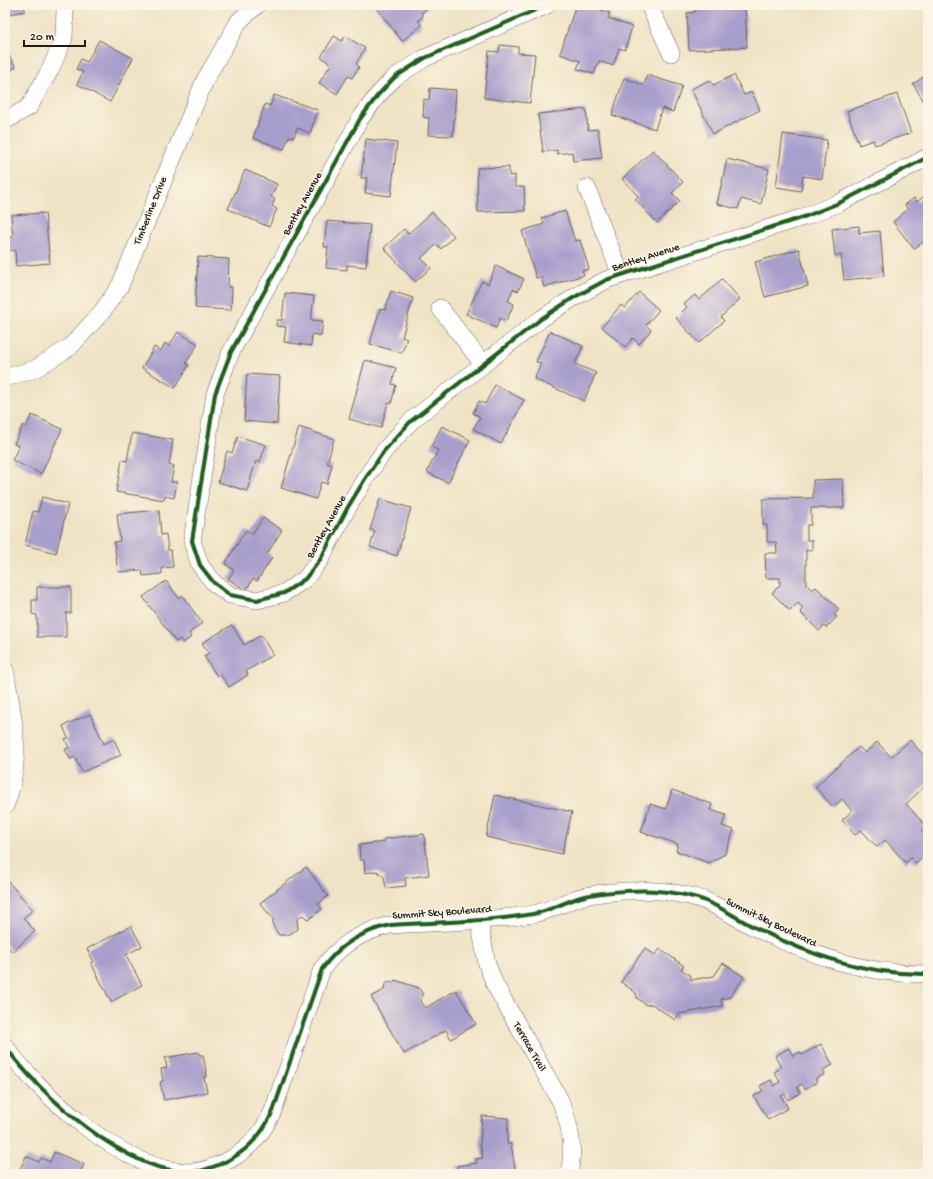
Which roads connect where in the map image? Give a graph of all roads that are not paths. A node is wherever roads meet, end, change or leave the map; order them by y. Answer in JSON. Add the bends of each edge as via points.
{"nodes":[{"id":1,"x":64,"y":5,"type":"edge"},
{"id":2,"x":257,"y":5,"type":"edge"},
{"id":3,"x":547,"y":5,"type":"edge"},
{"id":4,"x":649,"y":5,"type":"edge"},
{"id":5,"x":671,"y":53,"type":"dead end"},
{"id":6,"x":5,"y":122,"type":"edge"},
{"id":7,"x":928,"y":157,"type":"edge"},
{"id":8,"x":587,"y":188,"type":"dead end"},
{"id":9,"x":621,"y":275,"type":"junction"},
{"id":10,"x":440,"y":308,"type":"dead end"},
{"id":11,"x":483,"y":364,"type":"junction"},
{"id":12,"x":5,"y":378,"type":"edge"},
{"id":13,"x":5,"y":670,"type":"edge"},
{"id":14,"x":5,"y":806,"type":"edge"},
{"id":15,"x":480,"y":920,"type":"junction"},
{"id":16,"x":928,"y":974,"type":"edge"},
{"id":17,"x":5,"y":1046,"type":"edge"},
{"id":18,"x":569,"y":1174,"type":"edge"}],
"edges":[{"from":1,"to":6,"type":"street","via":[[64,38],[50,70],[29,107]]},
{"from":2,"to":12,"type":"street","name":"Timberline Drive","via":[[239,21],[205,80],[120,286],[101,313],[70,347],[35,369]]},
{"from":3,"to":11,"type":"street","name":"Bentley Avenue","via":[[424,58],[395,77],[360,119],[231,352],[215,394],[192,541],[200,565],[214,583],[230,595],[257,600],[284,594],[305,580],[320,560],[364,479],[384,451],[411,422]]},
{"from":4,"to":5,"type":"street"},
{"from":7,"to":9,"type":"street","name":"Bentley Avenue","via":[[839,203],[804,217]]},
{"from":8,"to":9,"type":"street"},
{"from":9,"to":11,"type":"street","name":"Bentley Avenue","via":[[573,298]]},
{"from":10,"to":11,"type":"street"},
{"from":13,"to":14,"type":"street","via":[[14,721],[16,753],[13,780]]},
{"from":15,"to":16,"type":"street","name":"Summit Sky Boulevard","via":[[545,912],[594,894],[660,891],[711,903],[784,942],[816,955],[866,969]]},
{"from":15,"to":17,"type":"street","name":"Summit Sky Boulevard","via":[[379,927],[358,936],[337,950],[317,980],[268,1121],[245,1149],[220,1165],[206,1169],[190,1172],[160,1168],[119,1149],[60,1107]]},
{"from":15,"to":18,"type":"street","name":"Terrace Trail","via":[[487,964],[495,985],[566,1114],[572,1144]]}]}
